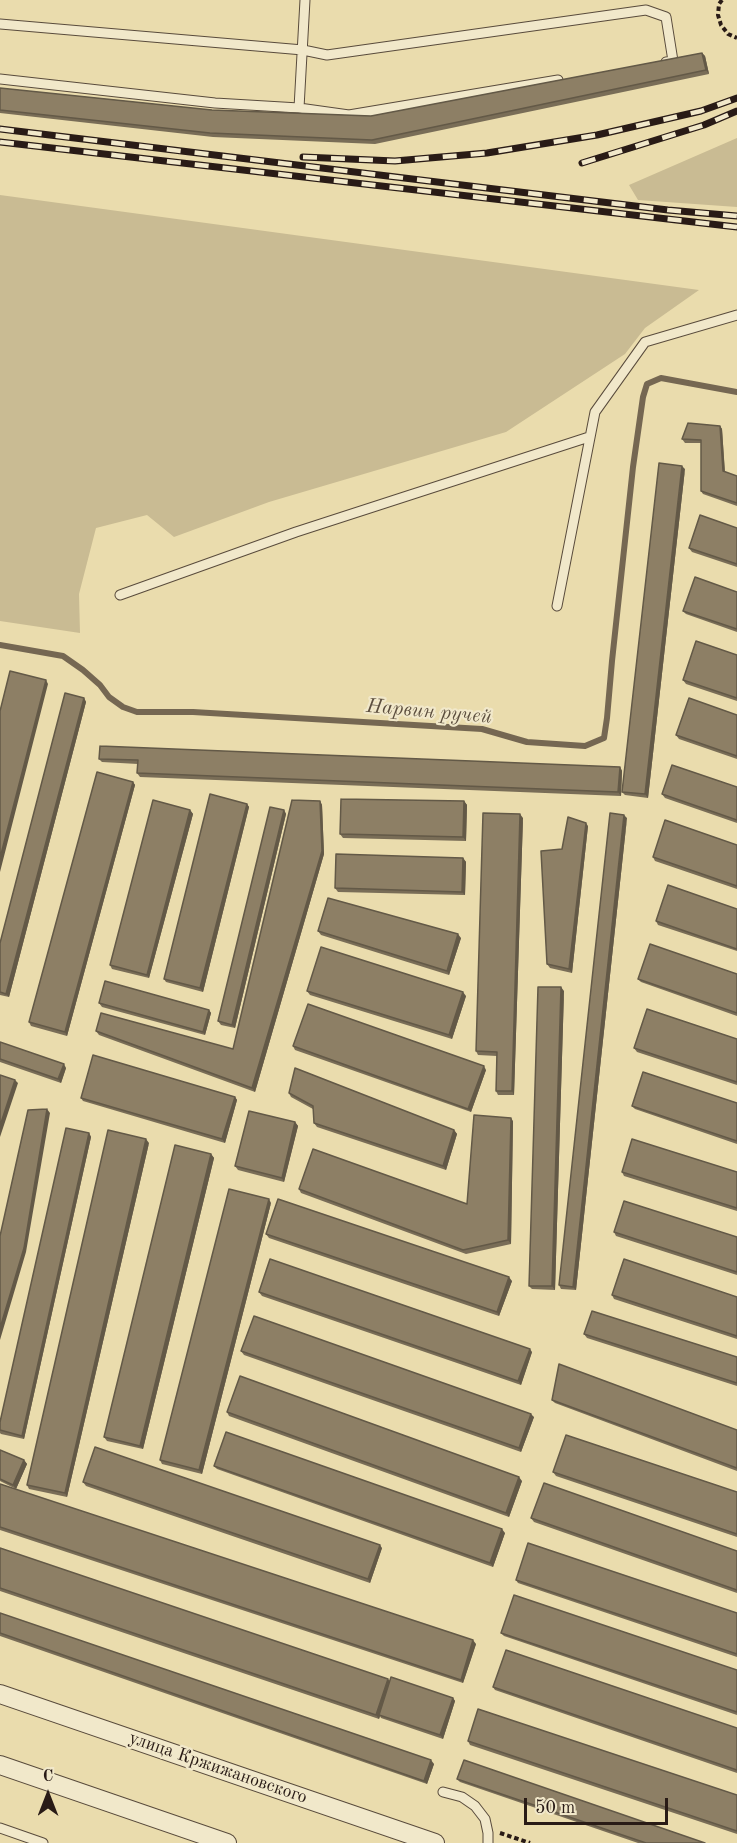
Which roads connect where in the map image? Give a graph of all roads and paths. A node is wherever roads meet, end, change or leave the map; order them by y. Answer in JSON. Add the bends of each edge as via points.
{"nodes":[{"id":1,"x":305,"y":0,"type":"edge"},
{"id":2,"x":722,"y":0,"type":"edge"},
{"id":3,"x":0,"y":24,"type":"edge"},
{"id":4,"x":737,"y":39,"type":"edge"},
{"id":5,"x":303,"y":51,"type":"junction"},
{"id":6,"x":662,"y":63,"type":"edge"},
{"id":7,"x":569,"y":78,"type":"edge"},
{"id":8,"x":0,"y":79,"type":"edge"},
{"id":9,"x":299,"y":108,"type":"junction"},
{"id":10,"x":737,"y":315,"type":"edge"},
{"id":11,"x":589,"y":437,"type":"junction"},
{"id":12,"x":120,"y":595,"type":"dead end"},
{"id":13,"x":557,"y":606,"type":"dead end"},
{"id":14,"x":0,"y":1694,"type":"edge"},
{"id":15,"x":0,"y":1765,"type":"edge"},
{"id":16,"x":443,"y":1792,"type":"dead end"},
{"id":17,"x":0,"y":1828,"type":"edge"},
{"id":18,"x":488,"y":1833,"type":"junction"},
{"id":19,"x":43,"y":1843,"type":"edge"},
{"id":20,"x":227,"y":1843,"type":"edge"},
{"id":21,"x":435,"y":1843,"type":"edge"},
{"id":22,"x":488,"y":1843,"type":"edge"},
{"id":23,"x":530,"y":1843,"type":"edge"}],
"edges":[{"from":1,"to":5,"type":"lane"},
{"from":2,"to":4,"type":"path","via":[[718,15],[721,25]]},
{"from":3,"to":5,"type":"lane"},
{"from":5,"to":6,"type":"lane","via":[[327,55],[646,10],[666,17],[674,61]]},
{"from":5,"to":9,"type":"lane"},
{"from":7,"to":9,"type":"lane","via":[[349,115]]},
{"from":8,"to":9,"type":"lane","via":[[215,103]]},
{"from":10,"to":11,"type":"lane","via":[[645,342],[595,411]]},
{"from":11,"to":12,"type":"lane","via":[[296,532]]},
{"from":11,"to":13,"type":"lane"},
{"from":14,"to":21,"type":"street","name":"улица Кржижановского"},
{"from":15,"to":20,"type":"street"},
{"from":16,"to":18,"type":"lane","via":[[462,1797],[475,1806],[485,1819]]},
{"from":17,"to":19,"type":"lane"},
{"from":18,"to":22,"type":"lane"},
{"from":18,"to":23,"type":"path"}]}
